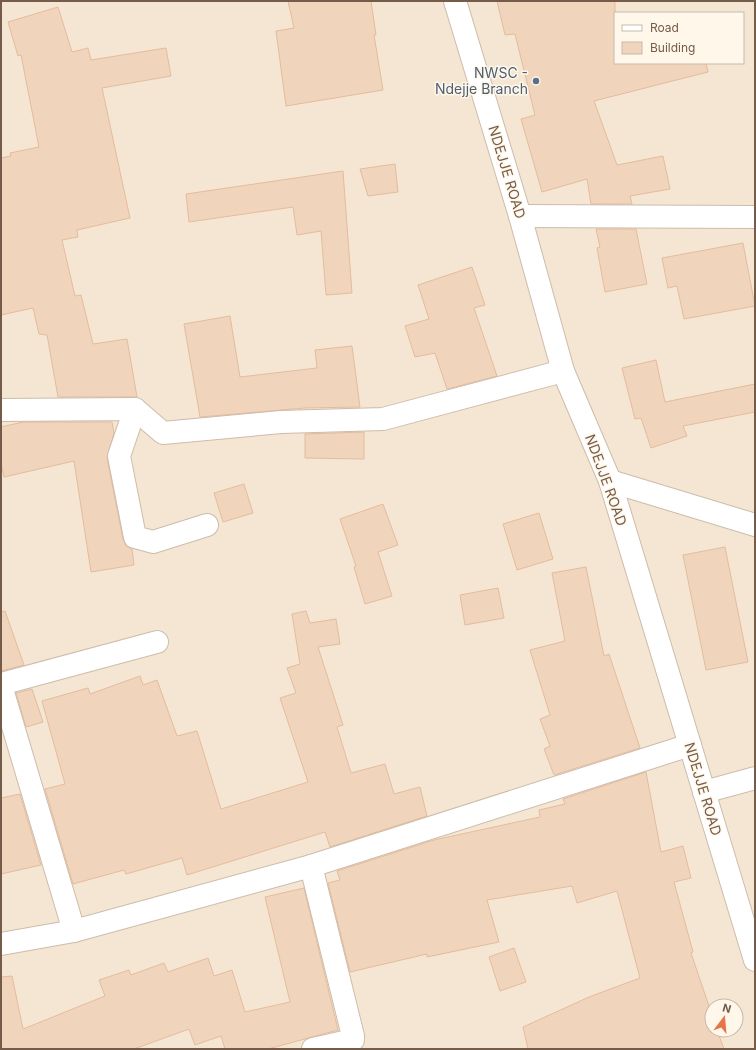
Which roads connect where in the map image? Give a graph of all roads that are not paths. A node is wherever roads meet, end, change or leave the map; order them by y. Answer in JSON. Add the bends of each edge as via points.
{"nodes":[{"id":1,"x":455,"y":1,"type":"edge"},
{"id":2,"x":520,"y":216,"type":"junction"},
{"id":3,"x":755,"y":217,"type":"edge"},
{"id":4,"x":563,"y":371,"type":"junction"},
{"id":5,"x":135,"y":409,"type":"junction"},
{"id":6,"x":1,"y":410,"type":"edge"},
{"id":7,"x":610,"y":481,"type":"junction"},
{"id":8,"x":207,"y":525,"type":"dead end"},
{"id":9,"x":755,"y":525,"type":"edge"},
{"id":10,"x":157,"y":642,"type":"dead end"},
{"id":11,"x":1,"y":685,"type":"edge"},
{"id":12,"x":690,"y":746,"type":"junction"},
{"id":13,"x":755,"y":778,"type":"edge"},
{"id":14,"x":704,"y":792,"type":"junction"},
{"id":15,"x":310,"y":866,"type":"junction"},
{"id":16,"x":74,"y":931,"type":"junction"},
{"id":17,"x":1,"y":944,"type":"edge"},
{"id":18,"x":755,"y":960,"type":"edge"},
{"id":19,"x":354,"y":1045,"type":"edge"},
{"id":20,"x":313,"y":1049,"type":"edge"}],
"edges":[{"from":1,"to":2,"type":"street","name":"NDEJJE ROAD"},
{"from":2,"to":3,"type":"street"},
{"from":2,"to":4,"type":"street","name":"NDEJJE ROAD"},
{"from":4,"to":5,"type":"street","via":[[383,419],[281,422],[163,433]]},
{"from":4,"to":7,"type":"street","name":"NDEJJE ROAD"},
{"from":5,"to":6,"type":"street"},
{"from":5,"to":8,"type":"street","via":[[119,456],[135,537],[152,542]]},
{"from":7,"to":9,"type":"street"},
{"from":7,"to":12,"type":"street","name":"NDEJJE ROAD"},
{"from":10,"to":11,"type":"street"},
{"from":11,"to":16,"type":"street"},
{"from":12,"to":14,"type":"street","name":"NDEJJE ROAD"},
{"from":12,"to":15,"type":"street"},
{"from":13,"to":14,"type":"street"},
{"from":14,"to":18,"type":"street","name":"NDEJJE ROAD"},
{"from":15,"to":16,"type":"street"},
{"from":15,"to":19,"type":"street"},
{"from":16,"to":17,"type":"street"},
{"from":19,"to":20,"type":"street"}]}
